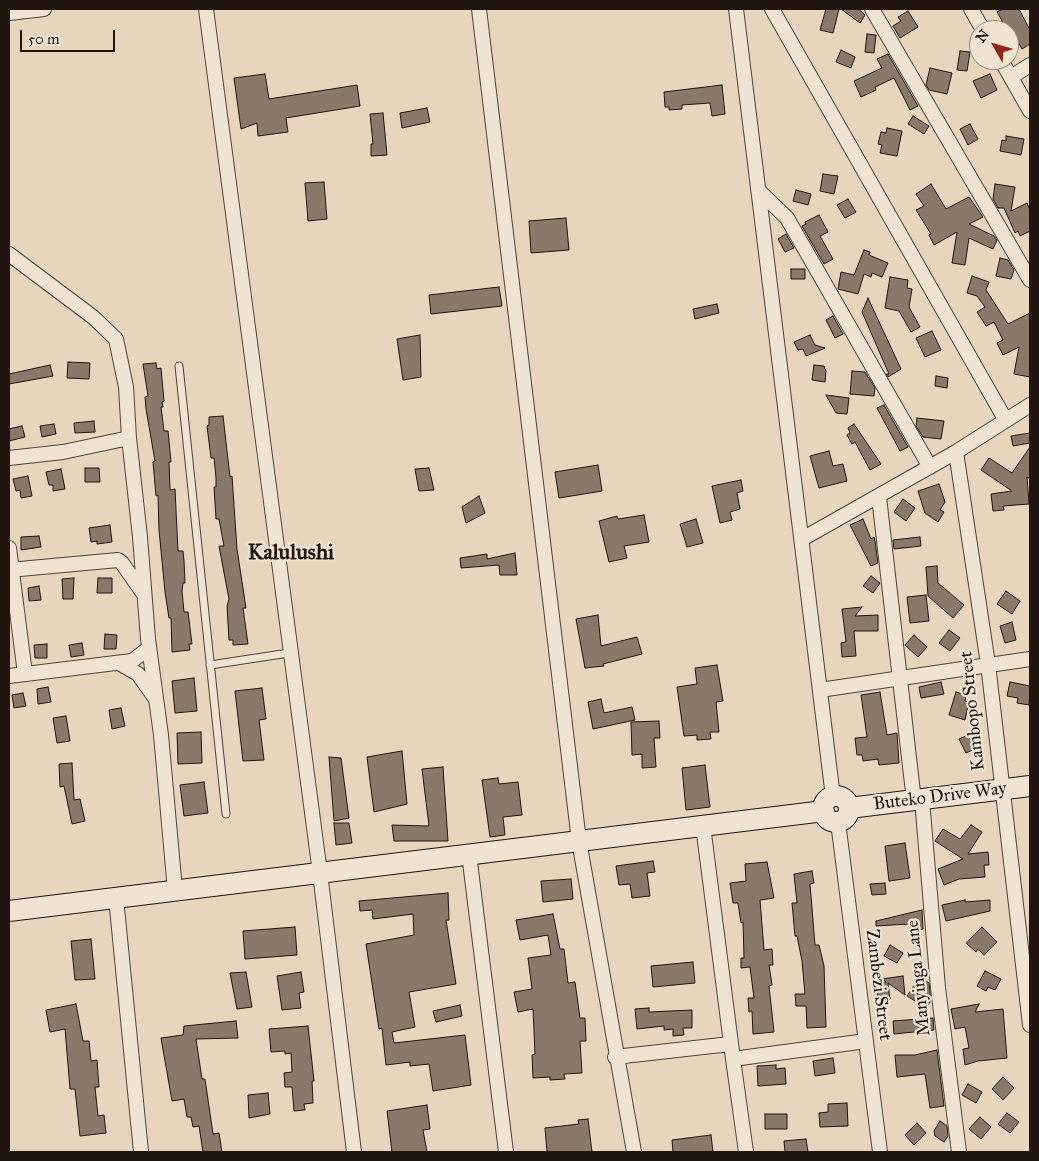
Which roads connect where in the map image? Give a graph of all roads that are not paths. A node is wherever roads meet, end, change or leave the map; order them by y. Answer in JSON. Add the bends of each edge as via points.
{"nodes":[{"id":1,"x":44,"y":9,"type":"edge"},
{"id":2,"x":206,"y":9,"type":"edge"},
{"id":3,"x":479,"y":9,"type":"edge"},
{"id":4,"x":736,"y":9,"type":"edge"},
{"id":5,"x":772,"y":9,"type":"edge"},
{"id":6,"x":872,"y":9,"type":"edge"},
{"id":7,"x":971,"y":9,"type":"edge"},
{"id":8,"x":9,"y":12,"type":"edge"},
{"id":9,"x":977,"y":20,"type":"edge"},
{"id":10,"x":1030,"y":65,"type":"edge"},
{"id":11,"x":1007,"y":70,"type":"edge"},
{"id":12,"x":1011,"y":77,"type":"junction"},
{"id":13,"x":1030,"y":111,"type":"edge"},
{"id":14,"x":758,"y":190,"type":"junction"},
{"id":15,"x":9,"y":254,"type":"edge"},
{"id":16,"x":1030,"y":280,"type":"edge"},
{"id":17,"x":179,"y":366,"type":"dead end"},
{"id":18,"x":1030,"y":405,"type":"edge"},
{"id":19,"x":1005,"y":419,"type":"junction"},
{"id":20,"x":129,"y":438,"type":"junction"},
{"id":21,"x":956,"y":452,"type":"junction"},
{"id":22,"x":9,"y":458,"type":"edge"},
{"id":23,"x":930,"y":467,"type":"junction"},
{"id":24,"x":879,"y":497,"type":"junction"},
{"id":25,"x":802,"y":539,"type":"junction"},
{"id":26,"x":9,"y":548,"type":"edge"},
{"id":27,"x":10,"y":570,"type":"edge"},
{"id":28,"x":145,"y":597,"type":"junction"},
{"id":29,"x":149,"y":648,"type":"junction"},
{"id":30,"x":289,"y":653,"type":"junction"},
{"id":31,"x":1030,"y":659,"type":"edge"},
{"id":32,"x":119,"y":663,"type":"junction"},
{"id":33,"x":988,"y":664,"type":"junction"},
{"id":34,"x":210,"y":665,"type":"junction"},
{"id":35,"x":25,"y":674,"type":"junction"},
{"id":36,"x":9,"y":676,"type":"edge"},
{"id":37,"x":900,"y":678,"type":"junction"},
{"id":38,"x":820,"y":690,"type":"junction"},
{"id":39,"x":156,"y":700,"type":"junction"},
{"id":40,"x":1030,"y":786,"type":"edge"},
{"id":41,"x":1001,"y":789,"type":"junction"},
{"id":42,"x":918,"y":800,"type":"junction"},
{"id":43,"x":836,"y":809,"type":"junction"},
{"id":44,"x":226,"y":814,"type":"dead end"},
{"id":45,"x":703,"y":826,"type":"junction"},
{"id":46,"x":579,"y":841,"type":"junction"},
{"id":47,"x":469,"y":854,"type":"junction"},
{"id":48,"x":320,"y":873,"type":"junction"},
{"id":49,"x":175,"y":890,"type":"junction"},
{"id":50,"x":116,"y":898,"type":"junction"},
{"id":51,"x":9,"y":911,"type":"edge"},
{"id":52,"x":1030,"y":1025,"type":"edge"},
{"id":53,"x":866,"y":1041,"type":"junction"},
{"id":54,"x":730,"y":1044,"type":"junction"},
{"id":55,"x":615,"y":1057,"type":"junction"},
{"id":56,"x":732,"y":1059,"type":"junction"},
{"id":57,"x":141,"y":1152,"type":"edge"},
{"id":58,"x":354,"y":1152,"type":"edge"},
{"id":59,"x":506,"y":1152,"type":"edge"},
{"id":60,"x":634,"y":1152,"type":"edge"},
{"id":61,"x":746,"y":1152,"type":"edge"},
{"id":62,"x":880,"y":1152,"type":"edge"},
{"id":63,"x":959,"y":1152,"type":"edge"}],
"edges":[{"from":1,"to":8,"type":"street"},
{"from":2,"to":30,"type":"street"},
{"from":3,"to":46,"type":"street"},
{"from":4,"to":14,"type":"street","name":"Zambezi Street"},
{"from":5,"to":19,"type":"street"},
{"from":6,"to":16,"type":"street"},
{"from":7,"to":9,"type":"street"},
{"from":10,"to":12,"type":"street"},
{"from":11,"to":12,"type":"street"},
{"from":12,"to":13,"type":"street"},
{"from":14,"to":23,"type":"street","via":[[787,218]]},
{"from":14,"to":25,"type":"street","name":"Zambezi Street"},
{"from":15,"to":20,"type":"street","via":[[93,317],[116,339],[126,388]]},
{"from":17,"to":34,"type":"lane"},
{"from":18,"to":19,"type":"street"},
{"from":19,"to":21,"type":"street"},
{"from":20,"to":22,"type":"street","via":[[63,452]]},
{"from":20,"to":28,"type":"street"},
{"from":21,"to":23,"type":"street"},
{"from":21,"to":33,"type":"street","name":"Kambopo Street"},
{"from":23,"to":24,"type":"street"},
{"from":24,"to":25,"type":"street"},
{"from":24,"to":37,"type":"street","name":"Manyinga Lane"},
{"from":25,"to":38,"type":"street","name":"Zambezi Street"},
{"from":26,"to":27,"type":"street"},
{"from":27,"to":28,"type":"street","via":[[118,560]]},
{"from":27,"to":35,"type":"street"},
{"from":28,"to":29,"type":"street"},
{"from":29,"to":32,"type":"street","via":[[132,661]]},
{"from":29,"to":39,"type":"street"},
{"from":30,"to":34,"type":"lane"},
{"from":30,"to":48,"type":"street"},
{"from":31,"to":33,"type":"street"},
{"from":32,"to":35,"type":"street"},
{"from":32,"to":39,"type":"street","via":[[138,674]]},
{"from":33,"to":37,"type":"street"},
{"from":33,"to":41,"type":"street","name":"Kambopo Street"},
{"from":34,"to":44,"type":"lane"},
{"from":35,"to":36,"type":"street"},
{"from":37,"to":38,"type":"street"},
{"from":37,"to":42,"type":"street","name":"Manyinga Lane"},
{"from":38,"to":43,"type":"street","name":"Zambezi Street"},
{"from":39,"to":49,"type":"street"},
{"from":40,"to":41,"type":"street","name":"Buteko Drive Way"},
{"from":41,"to":42,"type":"street","name":"Buteko Drive Way"},
{"from":41,"to":52,"type":"street","name":"Kambopo Street"},
{"from":42,"to":43,"type":"street","name":"Buteko Drive Way"},
{"from":42,"to":63,"type":"street","name":"Manyinga Lane"},
{"from":43,"to":45,"type":"street","name":"Buteko Drive Way"},
{"from":43,"to":53,"type":"street","name":"Zambezi Street"},
{"from":45,"to":46,"type":"street","name":"Buteko Drive Way"},
{"from":45,"to":54,"type":"street"},
{"from":46,"to":47,"type":"street","name":"Buteko Drive Way"},
{"from":46,"to":55,"type":"street"},
{"from":47,"to":48,"type":"street","name":"Buteko Drive Way"},
{"from":47,"to":59,"type":"street"},
{"from":48,"to":49,"type":"street","name":"Buteko Drive Way"},
{"from":48,"to":58,"type":"street"},
{"from":49,"to":50,"type":"street","name":"Buteko Drive Way"},
{"from":50,"to":51,"type":"street","name":"Buteko Drive Way"},
{"from":50,"to":57,"type":"street"},
{"from":53,"to":56,"type":"street"},
{"from":53,"to":62,"type":"street","name":"Zambezi Street"},
{"from":54,"to":55,"type":"street"},
{"from":54,"to":56,"type":"street"},
{"from":55,"to":60,"type":"street"},
{"from":56,"to":61,"type":"street"}]}
